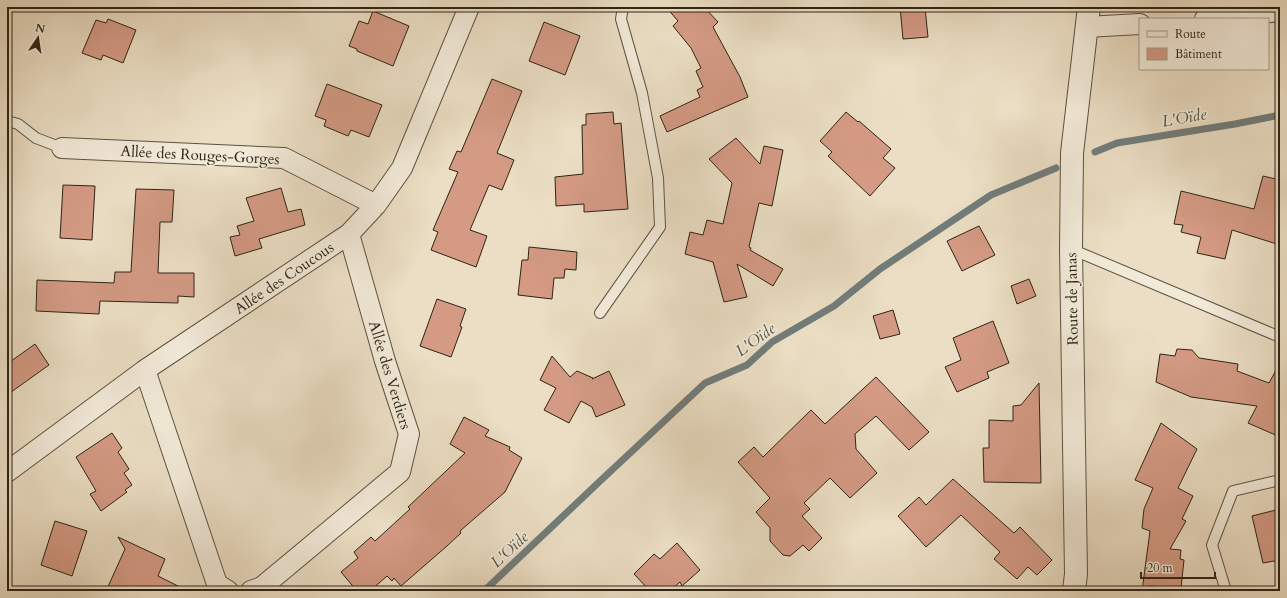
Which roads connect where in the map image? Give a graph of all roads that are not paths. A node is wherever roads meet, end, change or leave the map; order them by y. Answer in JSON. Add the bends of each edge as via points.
{"nodes":[{"id":1,"x":468,"y":7,"type":"edge"},
{"id":2,"x":623,"y":7,"type":"edge"},
{"id":3,"x":1280,"y":11,"type":"edge"},
{"id":4,"x":1088,"y":17,"type":"edge"},
{"id":5,"x":1214,"y":18,"type":"edge"},
{"id":6,"x":1139,"y":24,"type":"edge"},
{"id":7,"x":7,"y":120,"type":"edge"},
{"id":8,"x":62,"y":148,"type":"joint"},
{"id":9,"x":376,"y":205,"type":"junction"},
{"id":10,"x":349,"y":234,"type":"junction"},
{"id":11,"x":1071,"y":249,"type":"junction"},
{"id":12,"x":600,"y":312,"type":"dead end"},
{"id":13,"x":1280,"y":337,"type":"edge"},
{"id":14,"x":145,"y":370,"type":"junction"},
{"id":15,"x":7,"y":472,"type":"edge"},
{"id":16,"x":1280,"y":480,"type":"edge"},
{"id":17,"x":228,"y":591,"type":"edge"},
{"id":18,"x":251,"y":591,"type":"edge"},
{"id":19,"x":1074,"y":591,"type":"edge"},
{"id":20,"x":1226,"y":591,"type":"edge"}],
"edges":[{"from":1,"to":9,"type":"street","name":"Allée des Coucous","via":[[402,168]]},
{"from":2,"to":12,"type":"lane","via":[[621,19],[642,93],[658,178],[660,227]]},
{"from":3,"to":5,"type":"street"},
{"from":4,"to":6,"type":"street"},
{"from":4,"to":11,"type":"street","name":"Route de Janas","via":[[1072,153]]},
{"from":7,"to":8,"type":"lane","via":[[18,124],[36,138]]},
{"from":8,"to":9,"type":"street","name":"Allée des Rouges-Gorges","via":[[284,158]]},
{"from":9,"to":10,"type":"street","name":"Allée des Coucous"},
{"from":10,"to":14,"type":"street","name":"Allée des Coucous"},
{"from":10,"to":18,"type":"street","name":"Allée des Verdiers","via":[[385,362],[409,434],[400,472],[262,587]]},
{"from":11,"to":13,"type":"lane"},
{"from":11,"to":19,"type":"street","name":"Route de Janas","via":[[1076,574]]},
{"from":14,"to":15,"type":"street","name":"Allée des Coucous"},
{"from":14,"to":17,"type":"street","via":[[217,584]]},
{"from":16,"to":20,"type":"lane","via":[[1233,491],[1212,545]]}]}
